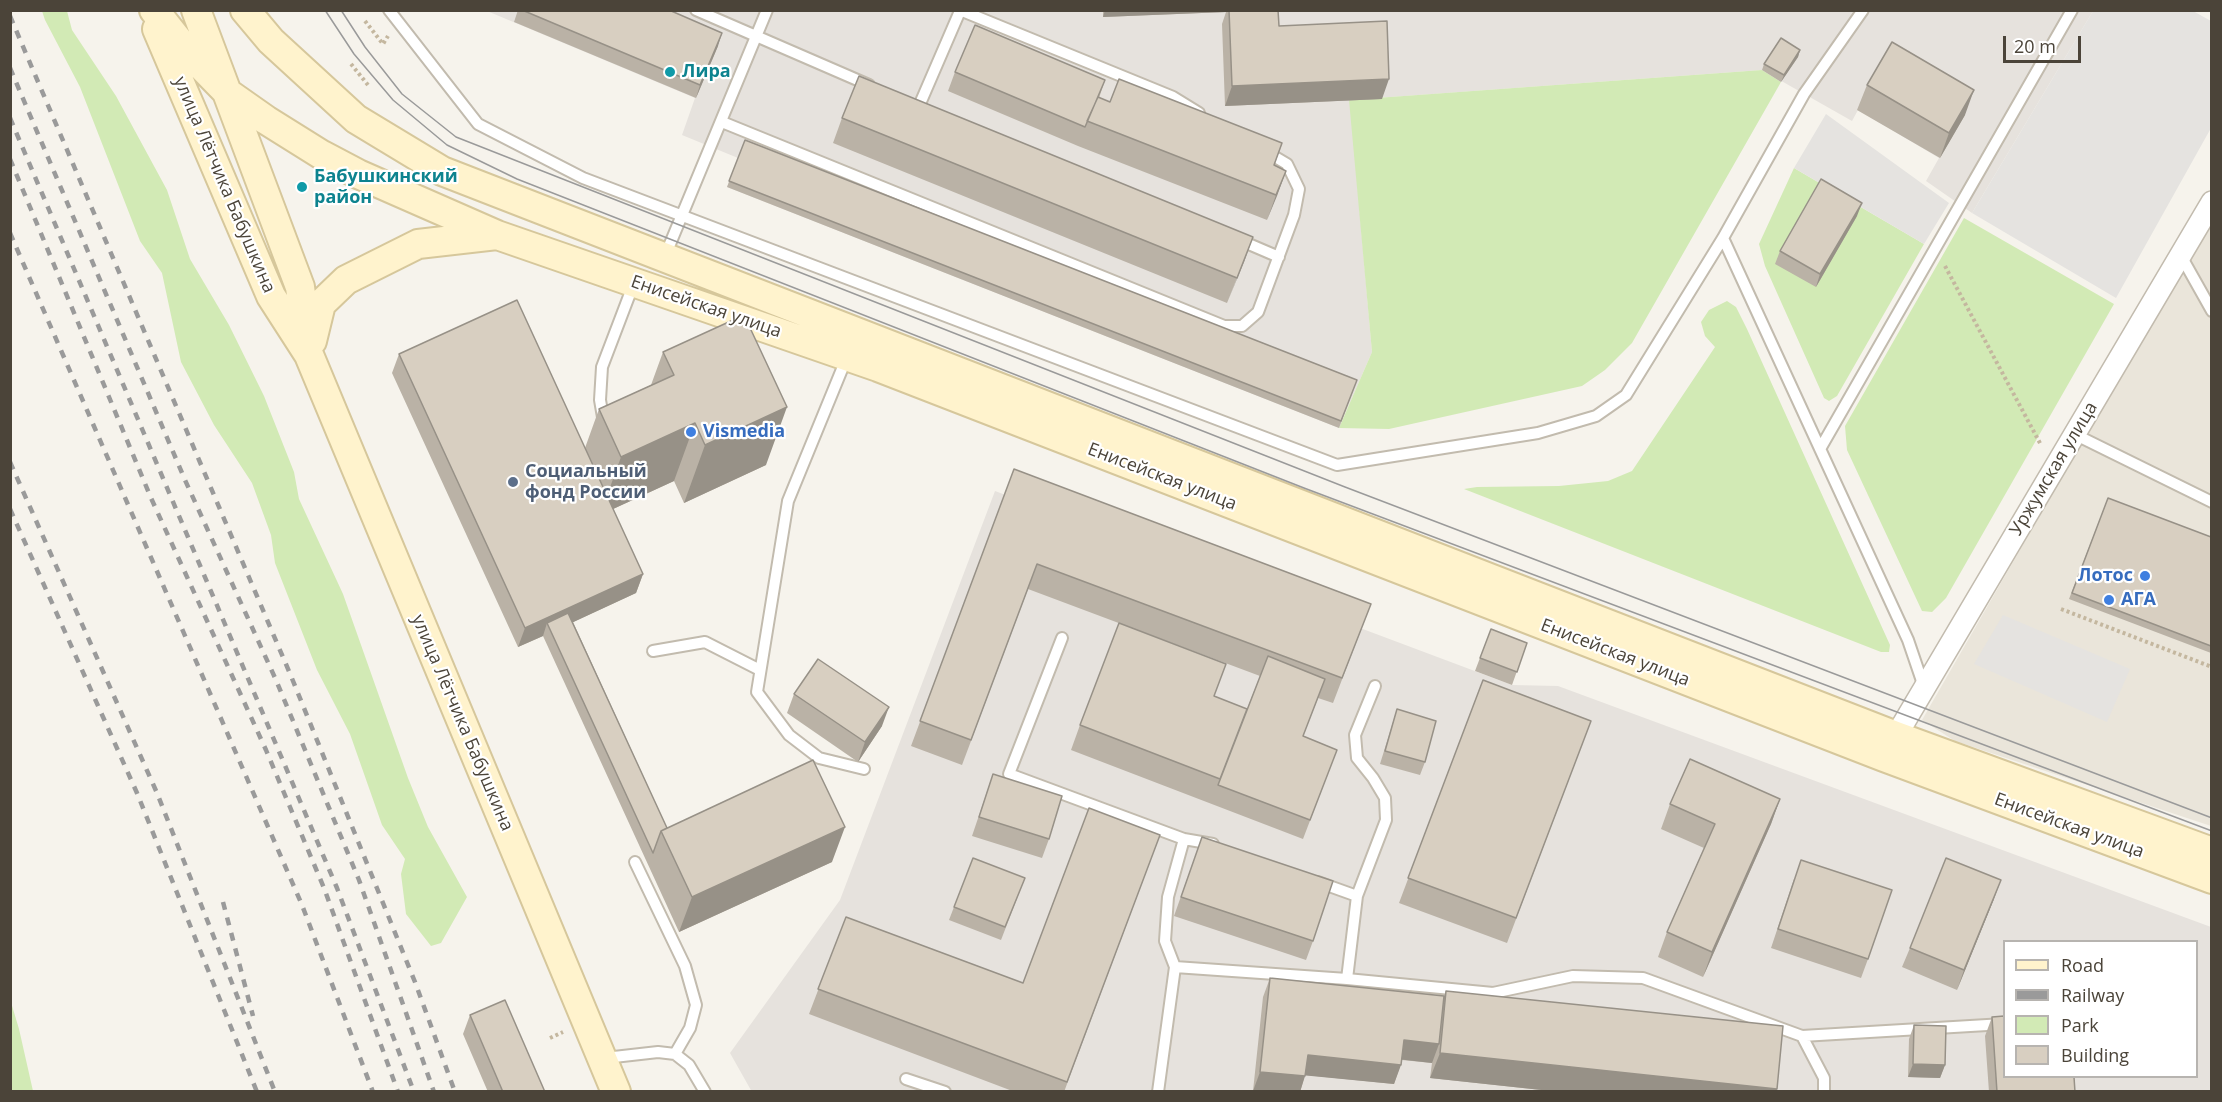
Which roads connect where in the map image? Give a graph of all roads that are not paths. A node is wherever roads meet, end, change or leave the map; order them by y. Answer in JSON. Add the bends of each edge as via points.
{"nodes":[{"id":1,"x":152,"y":10,"type":"edge"},
{"id":2,"x":196,"y":10,"type":"edge"},
{"id":3,"x":245,"y":10,"type":"edge"},
{"id":4,"x":389,"y":10,"type":"edge"},
{"id":5,"x":696,"y":10,"type":"edge"},
{"id":6,"x":768,"y":10,"type":"edge"},
{"id":7,"x":1863,"y":10,"type":"edge"},
{"id":8,"x":2072,"y":10,"type":"edge"},
{"id":9,"x":960,"y":11,"type":"edge"},
{"id":10,"x":757,"y":38,"type":"junction"},
{"id":11,"x":876,"y":88,"type":"edge"},
{"id":12,"x":229,"y":94,"type":"junction"},
{"id":13,"x":908,"y":101,"type":"edge"},
{"id":14,"x":919,"y":106,"type":"junction"},
{"id":15,"x":930,"y":110,"type":"edge"},
{"id":16,"x":1204,"y":116,"type":"edge"},
{"id":17,"x":722,"y":122,"type":"junction"},
{"id":18,"x":1256,"y":146,"type":"edge"},
{"id":19,"x":2211,"y":202,"type":"edge"},
{"id":20,"x":682,"y":215,"type":"junction"},
{"id":21,"x":1224,"y":234,"type":"edge"},
{"id":22,"x":497,"y":235,"type":"junction"},
{"id":23,"x":1723,"y":238,"type":"junction"},
{"id":24,"x":664,"y":257,"type":"junction"},
{"id":25,"x":1278,"y":257,"type":"junction"},
{"id":26,"x":2186,"y":263,"type":"dead end"},
{"id":27,"x":634,"y":282,"type":"junction"},
{"id":28,"x":2211,"y":311,"type":"edge"},
{"id":29,"x":309,"y":355,"type":"junction"},
{"id":30,"x":847,"y":357,"type":"junction"},
{"id":31,"x":605,"y":423,"type":"edge"},
{"id":32,"x":2074,"y":434,"type":"junction"},
{"id":33,"x":1820,"y":449,"type":"junction"},
{"id":34,"x":2211,"y":502,"type":"edge"},
{"id":35,"x":1062,"y":638,"type":"dead end"},
{"id":36,"x":653,"y":651,"type":"dead end"},
{"id":37,"x":760,"y":670,"type":"junction"},
{"id":38,"x":1375,"y":686,"type":"dead end"},
{"id":39,"x":1925,"y":688,"type":"junction"},
{"id":40,"x":1896,"y":736,"type":"junction"},
{"id":41,"x":864,"y":769,"type":"dead end"},
{"id":42,"x":1184,"y":839,"type":"junction"},
{"id":43,"x":1223,"y":847,"type":"edge"},
{"id":44,"x":2211,"y":852,"type":"edge"},
{"id":45,"x":635,"y":862,"type":"dead end"},
{"id":46,"x":2211,"y":879,"type":"edge"},
{"id":47,"x":1312,"y":880,"type":"edge"},
{"id":48,"x":1357,"y":896,"type":"junction"},
{"id":49,"x":1175,"y":967,"type":"junction"},
{"id":50,"x":1347,"y":979,"type":"junction"},
{"id":51,"x":2003,"y":1024,"type":"edge"},
{"id":52,"x":1802,"y":1036,"type":"junction"},
{"id":53,"x":675,"y":1054,"type":"junction"},
{"id":54,"x":603,"y":1059,"type":"junction"},
{"id":55,"x":906,"y":1079,"type":"dead end"},
{"id":56,"x":616,"y":1092,"type":"edge"},
{"id":57,"x":705,"y":1092,"type":"edge"},
{"id":58,"x":945,"y":1092,"type":"edge"},
{"id":59,"x":1158,"y":1092,"type":"edge"},
{"id":60,"x":1824,"y":1092,"type":"edge"}],
"edges":[{"from":1,"to":12,"type":"main road","name":"Енисейская улица"},
{"from":1,"to":29,"type":"main road","name":"улица Лётчика Бабушкина","via":[[271,296]]},
{"from":2,"to":12,"type":"main road","name":"улица Лётчика Бабушкина"},
{"from":3,"to":24,"type":"main road","name":"Енисейская улица","via":[[271,41],[356,119],[442,171]]},
{"from":4,"to":20,"type":"lane","via":[[477,124],[583,178]]},
{"from":5,"to":10,"type":"lane"},
{"from":6,"to":10,"type":"lane"},
{"from":7,"to":23,"type":"lane","via":[[1804,94]]},
{"from":8,"to":33,"type":"lane"},
{"from":9,"to":14,"type":"lane"},
{"from":9,"to":16,"type":"lane","via":[[1173,97]]},
{"from":10,"to":11,"type":"lane"},
{"from":10,"to":17,"type":"lane"},
{"from":12,"to":22,"type":"main road","name":"Енисейская улица","via":[[358,174]]},
{"from":12,"to":29,"type":"main road","name":"улица Лётчика Бабушкина","via":[[300,287]]},
{"from":13,"to":14,"type":"lane"},
{"from":14,"to":15,"type":"lane"},
{"from":17,"to":20,"type":"lane"},
{"from":17,"to":25,"type":"lane","via":[[1224,326],[1242,326],[1258,312]]},
{"from":18,"to":25,"type":"lane","via":[[1287,164],[1299,189]]},
{"from":19,"to":32,"type":"street","name":"Уржумская улица"},
{"from":20,"to":23,"type":"lane","via":[[1337,465],[1517,438],[1596,416],[1626,394]]},
{"from":20,"to":24,"type":"lane"},
{"from":21,"to":25,"type":"lane"},
{"from":22,"to":27,"type":"main road","name":"Енисейская улица"},
{"from":22,"to":29,"type":"main road","via":[[418,244],[346,280],[321,304]]},
{"from":23,"to":33,"type":"lane"},
{"from":24,"to":40,"type":"main road","name":"Енисейская улица"},
{"from":26,"to":28,"type":"lane"},
{"from":27,"to":30,"type":"main road","name":"Енисейская улица"},
{"from":27,"to":31,"type":"lane","via":[[602,367],[600,400]]},
{"from":29,"to":54,"type":"main road","name":"улица Лётчика Бабушкина"},
{"from":30,"to":37,"type":"lane","via":[[788,501]]},
{"from":30,"to":46,"type":"main road","name":"Енисейская улица"},
{"from":32,"to":34,"type":"lane"},
{"from":32,"to":39,"type":"street","name":"Уржумская улица"},
{"from":33,"to":39,"type":"lane","via":[[1908,640]]},
{"from":35,"to":42,"type":"lane","via":[[1009,774]]},
{"from":36,"to":37,"type":"lane","via":[[705,642]]},
{"from":37,"to":41,"type":"lane","via":[[757,692],[789,735],[819,758]]},
{"from":38,"to":48,"type":"lane","via":[[1355,735],[1357,759],[1385,798],[1386,820]]},
{"from":39,"to":40,"type":"street","name":"Уржумская улица"},
{"from":40,"to":44,"type":"main road","name":"Енисейская улица"},
{"from":42,"to":43,"type":"lane"},
{"from":42,"to":49,"type":"lane","via":[[1167,908],[1166,941]]},
{"from":45,"to":53,"type":"lane","via":[[685,966],[696,1005],[690,1028]]},
{"from":47,"to":48,"type":"lane"},
{"from":48,"to":50,"type":"lane"},
{"from":49,"to":50,"type":"lane"},
{"from":49,"to":59,"type":"lane"},
{"from":50,"to":52,"type":"lane","via":[[1493,993],[1573,976],[1643,978]]},
{"from":51,"to":52,"type":"lane"},
{"from":52,"to":60,"type":"lane","via":[[1824,1078]]},
{"from":53,"to":54,"type":"lane","via":[[658,1052]]},
{"from":53,"to":57,"type":"lane","via":[[688,1065]]},
{"from":54,"to":56,"type":"main road","name":"улица Лётчика Бабушкина"},
{"from":55,"to":58,"type":"lane"}]}
